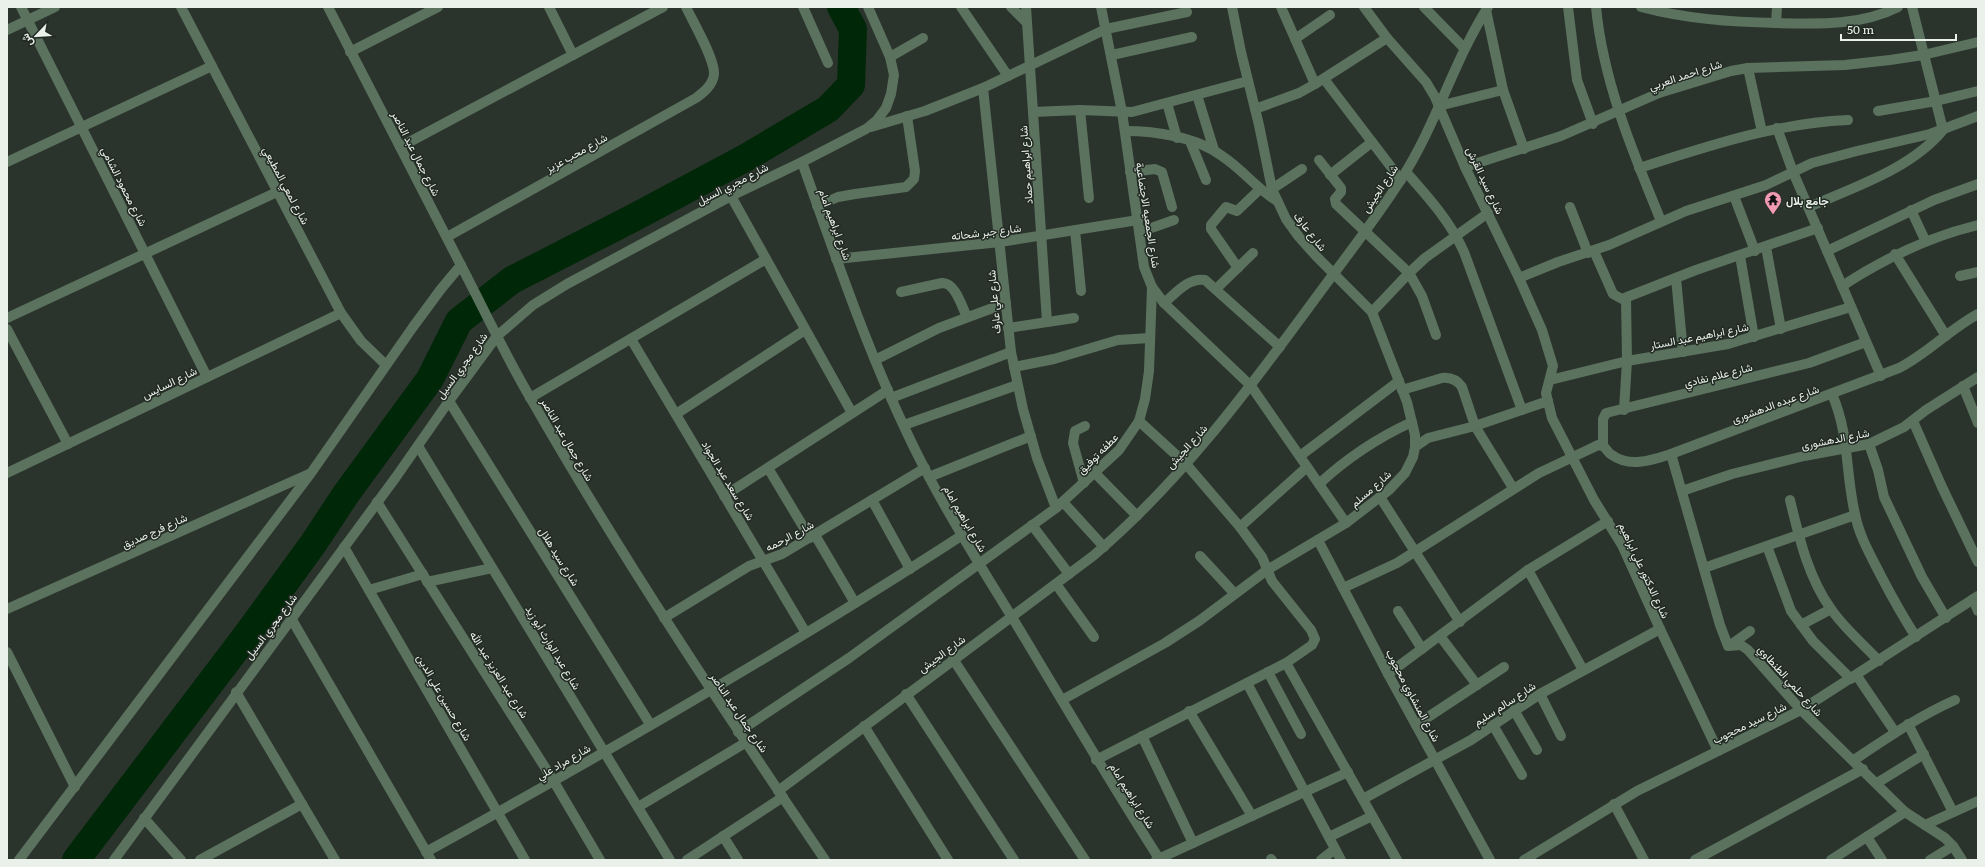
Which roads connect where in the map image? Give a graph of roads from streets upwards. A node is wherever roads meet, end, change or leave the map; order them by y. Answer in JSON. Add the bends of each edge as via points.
{"nodes":[{"id":1,"x":21,"y":7,"type":"edge"},
{"id":2,"x":55,"y":7,"type":"edge"},
{"id":3,"x":181,"y":7,"type":"edge"},
{"id":4,"x":328,"y":7,"type":"edge"},
{"id":5,"x":438,"y":7,"type":"edge"},
{"id":6,"x":550,"y":7,"type":"edge"},
{"id":7,"x":663,"y":7,"type":"edge"},
{"id":8,"x":686,"y":7,"type":"edge"},
{"id":9,"x":803,"y":7,"type":"edge"},
{"id":10,"x":869,"y":7,"type":"edge"},
{"id":11,"x":961,"y":7,"type":"edge"},
{"id":12,"x":1011,"y":7,"type":"edge"},
{"id":13,"x":1026,"y":7,"type":"edge"},
{"id":14,"x":1101,"y":7,"type":"edge"},
{"id":15,"x":1232,"y":7,"type":"edge"},
{"id":16,"x":1280,"y":7,"type":"edge"},
{"id":17,"x":1364,"y":7,"type":"edge"},
{"id":18,"x":1424,"y":7,"type":"edge"},
{"id":19,"x":1568,"y":7,"type":"edge"},
{"id":20,"x":1596,"y":7,"type":"edge"},
{"id":21,"x":1641,"y":7,"type":"edge"},
{"id":22,"x":1777,"y":7,"type":"edge"},
{"id":23,"x":1898,"y":7,"type":"edge"},
{"id":24,"x":1912,"y":7,"type":"edge"},
{"id":25,"x":1487,"y":8,"type":"edge"},
{"id":26,"x":1658,"y":9,"type":"edge"},
{"id":27,"x":1187,"y":12,"type":"dead end"},
{"id":28,"x":1330,"y":15,"type":"dead end"},
{"id":29,"x":28,"y":20,"type":"junction"},
{"id":30,"x":1027,"y":23,"type":"junction"},
{"id":31,"x":1776,"y":23,"type":"junction"},
{"id":32,"x":1106,"y":29,"type":"junction"},
{"id":33,"x":7,"y":30,"type":"edge"},
{"id":34,"x":1192,"y":37,"type":"dead end"},
{"id":35,"x":923,"y":38,"type":"dead end"},
{"id":36,"x":1387,"y":38,"type":"junction"},
{"id":37,"x":1295,"y":39,"type":"junction"},
{"id":38,"x":1978,"y":42,"type":"edge"},
{"id":39,"x":1464,"y":48,"type":"junction"},
{"id":40,"x":350,"y":52,"type":"junction"},
{"id":41,"x":573,"y":55,"type":"junction"},
{"id":42,"x":1112,"y":55,"type":"junction"},
{"id":43,"x":1924,"y":55,"type":"junction"},
{"id":44,"x":890,"y":57,"type":"junction"},
{"id":45,"x":828,"y":63,"type":"dead end"},
{"id":46,"x":1030,"y":65,"type":"junction"},
{"id":47,"x":212,"y":66,"type":"junction"},
{"id":48,"x":1748,"y":68,"type":"junction"},
{"id":49,"x":1008,"y":76,"type":"junction"},
{"id":50,"x":1248,"y":81,"type":"junction"},
{"id":51,"x":1320,"y":82,"type":"junction"},
{"id":52,"x":983,"y":88,"type":"junction"},
{"id":53,"x":1503,"y":90,"type":"junction"},
{"id":54,"x":1978,"y":91,"type":"edge"},
{"id":55,"x":1198,"y":95,"type":"junction"},
{"id":56,"x":1936,"y":102,"type":"junction"},
{"id":57,"x":1168,"y":103,"type":"junction"},
{"id":58,"x":1439,"y":106,"type":"junction"},
{"id":59,"x":1080,"y":110,"type":"junction"},
{"id":60,"x":1255,"y":110,"type":"junction"},
{"id":61,"x":1619,"y":110,"type":"junction"},
{"id":62,"x":1878,"y":111,"type":"dead end"},
{"id":63,"x":1033,"y":112,"type":"junction"},
{"id":64,"x":1122,"y":112,"type":"junction"},
{"id":65,"x":907,"y":116,"type":"junction"},
{"id":66,"x":1978,"y":116,"type":"edge"},
{"id":67,"x":1848,"y":120,"type":"dead end"},
{"id":68,"x":1593,"y":124,"type":"junction"},
{"id":69,"x":81,"y":127,"type":"junction"},
{"id":70,"x":1777,"y":128,"type":"junction"},
{"id":71,"x":866,"y":129,"type":"junction"},
{"id":72,"x":1943,"y":130,"type":"junction"},
{"id":73,"x":1125,"y":131,"type":"junction"},
{"id":74,"x":1762,"y":132,"type":"junction"},
{"id":75,"x":1177,"y":138,"type":"junction"},
{"id":76,"x":1190,"y":141,"type":"junction"},
{"id":77,"x":1372,"y":142,"type":"junction"},
{"id":78,"x":400,"y":147,"type":"junction"},
{"id":79,"x":1524,"y":149,"type":"junction"},
{"id":80,"x":1214,"y":150,"type":"junction"},
{"id":81,"x":1319,"y":160,"type":"dead end"},
{"id":82,"x":7,"y":162,"type":"edge"},
{"id":83,"x":802,"y":162,"type":"junction"},
{"id":84,"x":1465,"y":167,"type":"junction"},
{"id":85,"x":1639,"y":168,"type":"junction"},
{"id":86,"x":1302,"y":169,"type":"dead end"},
{"id":87,"x":1130,"y":172,"type":"junction"},
{"id":88,"x":1793,"y":172,"type":"junction"},
{"id":89,"x":1330,"y":175,"type":"junction"},
{"id":90,"x":1403,"y":176,"type":"junction"},
{"id":91,"x":1206,"y":180,"type":"dead end"},
{"id":92,"x":1978,"y":184,"type":"edge"},
{"id":93,"x":1272,"y":189,"type":"junction"},
{"id":94,"x":1259,"y":190,"type":"junction"},
{"id":95,"x":277,"y":192,"type":"junction"},
{"id":96,"x":731,"y":196,"type":"junction"},
{"id":97,"x":1734,"y":196,"type":"junction"},
{"id":98,"x":1089,"y":198,"type":"dead end"},
{"id":99,"x":1277,"y":201,"type":"junction"},
{"id":100,"x":817,"y":206,"type":"junction"},
{"id":101,"x":1172,"y":206,"type":"dead end"},
{"id":102,"x":1570,"y":207,"type":"dead end"},
{"id":103,"x":1809,"y":207,"type":"junction"},
{"id":104,"x":1911,"y":210,"type":"junction"},
{"id":105,"x":1488,"y":212,"type":"junction"},
{"id":106,"x":1138,"y":220,"type":"junction"},
{"id":107,"x":1174,"y":220,"type":"dead end"},
{"id":108,"x":1661,"y":221,"type":"junction"},
{"id":109,"x":1978,"y":225,"type":"edge"},
{"id":110,"x":1818,"y":228,"type":"junction"},
{"id":111,"x":1075,"y":230,"type":"junction"},
{"id":112,"x":1140,"y":232,"type":"junction"},
{"id":113,"x":1364,"y":232,"type":"junction"},
{"id":114,"x":1456,"y":235,"type":"junction"},
{"id":115,"x":1041,"y":236,"type":"junction"},
{"id":116,"x":447,"y":238,"type":"junction"},
{"id":117,"x":1926,"y":240,"type":"junction"},
{"id":118,"x":1000,"y":242,"type":"junction"},
{"id":119,"x":1766,"y":247,"type":"junction"},
{"id":120,"x":1756,"y":251,"type":"junction"},
{"id":121,"x":1827,"y":251,"type":"junction"},
{"id":122,"x":1591,"y":252,"type":"junction"},
{"id":123,"x":146,"y":253,"type":"junction"},
{"id":124,"x":1253,"y":253,"type":"dead end"},
{"id":125,"x":1895,"y":254,"type":"junction"},
{"id":126,"x":1740,"y":256,"type":"junction"},
{"id":127,"x":766,"y":259,"type":"junction"},
{"id":128,"x":836,"y":259,"type":"junction"},
{"id":129,"x":461,"y":265,"type":"junction"},
{"id":130,"x":1238,"y":268,"type":"junction"},
{"id":131,"x":1978,"y":272,"type":"edge"},
{"id":132,"x":1409,"y":273,"type":"junction"},
{"id":133,"x":1333,"y":274,"type":"junction"},
{"id":134,"x":1960,"y":276,"type":"dead end"},
{"id":135,"x":1520,"y":278,"type":"junction"},
{"id":136,"x":1676,"y":278,"type":"junction"},
{"id":137,"x":1842,"y":286,"type":"junction"},
{"id":138,"x":1152,"y":287,"type":"junction"},
{"id":139,"x":1216,"y":290,"type":"junction"},
{"id":140,"x":1081,"y":291,"type":"dead end"},
{"id":141,"x":901,"y":292,"type":"dead end"},
{"id":142,"x":1626,"y":298,"type":"junction"},
{"id":143,"x":1006,"y":303,"type":"junction"},
{"id":144,"x":1164,"y":303,"type":"junction"},
{"id":145,"x":1851,"y":307,"type":"junction"},
{"id":146,"x":1372,"y":312,"type":"junction"},
{"id":147,"x":341,"y":313,"type":"junction"},
{"id":148,"x":1978,"y":314,"type":"edge"},
{"id":149,"x":967,"y":316,"type":"junction"},
{"id":150,"x":7,"y":318,"type":"edge"},
{"id":151,"x":1074,"y":318,"type":"dead end"},
{"id":152,"x":1047,"y":322,"type":"junction"},
{"id":153,"x":1008,"y":328,"type":"junction"},
{"id":154,"x":7,"y":329,"type":"edge"},
{"id":155,"x":1781,"y":329,"type":"junction"},
{"id":156,"x":806,"y":330,"type":"junction"},
{"id":157,"x":1436,"y":334,"type":"dead end"},
{"id":158,"x":497,"y":336,"type":"junction"},
{"id":159,"x":1946,"y":336,"type":"junction"},
{"id":160,"x":1754,"y":337,"type":"junction"},
{"id":161,"x":1150,"y":338,"type":"junction"},
{"id":162,"x":631,"y":339,"type":"junction"},
{"id":163,"x":1866,"y":342,"type":"junction"},
{"id":164,"x":1280,"y":347,"type":"junction"},
{"id":165,"x":1011,"y":352,"type":"junction"},
{"id":166,"x":1683,"y":352,"type":"junction"},
{"id":167,"x":875,"y":360,"type":"junction"},
{"id":168,"x":1627,"y":361,"type":"junction"},
{"id":169,"x":386,"y":365,"type":"junction"},
{"id":170,"x":1014,"y":367,"type":"junction"},
{"id":171,"x":1880,"y":376,"type":"junction"},
{"id":172,"x":207,"y":377,"type":"junction"},
{"id":173,"x":1978,"y":377,"type":"edge"},
{"id":174,"x":1550,"y":380,"type":"junction"},
{"id":175,"x":1017,"y":385,"type":"junction"},
{"id":176,"x":1251,"y":386,"type":"junction"},
{"id":177,"x":1401,"y":386,"type":"junction"},
{"id":178,"x":1963,"y":386,"type":"junction"},
{"id":179,"x":890,"y":394,"type":"junction"},
{"id":180,"x":1832,"y":394,"type":"junction"},
{"id":181,"x":530,"y":398,"type":"junction"},
{"id":182,"x":449,"y":401,"type":"junction"},
{"id":183,"x":1548,"y":401,"type":"junction"},
{"id":184,"x":1522,"y":410,"type":"junction"},
{"id":185,"x":1624,"y":410,"type":"junction"},
{"id":186,"x":852,"y":413,"type":"junction"},
{"id":187,"x":676,"y":414,"type":"junction"},
{"id":188,"x":1138,"y":420,"type":"junction"},
{"id":189,"x":1914,"y":421,"type":"junction"},
{"id":190,"x":1412,"y":422,"type":"junction"},
{"id":191,"x":1978,"y":423,"type":"edge"},
{"id":192,"x":904,"y":425,"type":"junction"},
{"id":193,"x":1085,"y":426,"type":"dead end"},
{"id":194,"x":1475,"y":426,"type":"junction"},
{"id":195,"x":1031,"y":436,"type":"junction"},
{"id":196,"x":68,"y":444,"type":"junction"},
{"id":197,"x":1869,"y":444,"type":"junction"},
{"id":198,"x":418,"y":446,"type":"junction"},
{"id":199,"x":1603,"y":446,"type":"junction"},
{"id":200,"x":1416,"y":447,"type":"junction"},
{"id":201,"x":1847,"y":448,"type":"junction"},
{"id":202,"x":1671,"y":454,"type":"junction"},
{"id":203,"x":1300,"y":456,"type":"junction"},
{"id":204,"x":1571,"y":457,"type":"junction"},
{"id":205,"x":1186,"y":464,"type":"junction"},
{"id":206,"x":1307,"y":467,"type":"junction"},
{"id":207,"x":768,"y":468,"type":"junction"},
{"id":208,"x":7,"y":473,"type":"edge"},
{"id":209,"x":311,"y":473,"type":"junction"},
{"id":210,"x":927,"y":473,"type":"junction"},
{"id":211,"x":1095,"y":473,"type":"junction"},
{"id":212,"x":1084,"y":483,"type":"junction"},
{"id":213,"x":1319,"y":484,"type":"junction"},
{"id":214,"x":1513,"y":488,"type":"junction"},
{"id":215,"x":1682,"y":491,"type":"junction"},
{"id":216,"x":724,"y":496,"type":"junction"},
{"id":217,"x":1380,"y":497,"type":"junction"},
{"id":218,"x":872,"y":500,"type":"junction"},
{"id":219,"x":1790,"y":500,"type":"dead end"},
{"id":220,"x":377,"y":502,"type":"junction"},
{"id":221,"x":1059,"y":505,"type":"junction"},
{"id":222,"x":1855,"y":515,"type":"junction"},
{"id":223,"x":1137,"y":516,"type":"junction"},
{"id":224,"x":1608,"y":521,"type":"junction"},
{"id":225,"x":1346,"y":523,"type":"junction"},
{"id":226,"x":1032,"y":525,"type":"junction"},
{"id":227,"x":1240,"y":527,"type":"junction"},
{"id":228,"x":1798,"y":535,"type":"junction"},
{"id":229,"x":813,"y":536,"type":"junction"},
{"id":230,"x":961,"y":536,"type":"junction"},
{"id":231,"x":1318,"y":540,"type":"junction"},
{"id":232,"x":1767,"y":546,"type":"junction"},
{"id":233,"x":344,"y":547,"type":"junction"},
{"id":234,"x":1104,"y":547,"type":"junction"},
{"id":235,"x":1415,"y":551,"type":"junction"},
{"id":236,"x":1200,"y":556,"type":"dead end"},
{"id":237,"x":763,"y":561,"type":"junction"},
{"id":238,"x":1978,"y":562,"type":"edge"},
{"id":239,"x":979,"y":565,"type":"junction"},
{"id":240,"x":492,"y":568,"type":"junction"},
{"id":241,"x":1704,"y":568,"type":"junction"},
{"id":242,"x":910,"y":569,"type":"junction"},
{"id":243,"x":1267,"y":570,"type":"junction"},
{"id":244,"x":1528,"y":570,"type":"junction"},
{"id":245,"x":1069,"y":574,"type":"junction"},
{"id":246,"x":425,"y":578,"type":"junction"},
{"id":247,"x":1056,"y":584,"type":"junction"},
{"id":248,"x":1343,"y":588,"type":"junction"},
{"id":249,"x":369,"y":590,"type":"junction"},
{"id":250,"x":1234,"y":593,"type":"junction"},
{"id":251,"x":1975,"y":598,"type":"edge"},
{"id":252,"x":855,"y":603,"type":"junction"},
{"id":253,"x":7,"y":609,"type":"edge"},
{"id":254,"x":1831,"y":609,"type":"junction"},
{"id":255,"x":1398,"y":611,"type":"dead end"},
{"id":256,"x":1978,"y":611,"type":"edge"},
{"id":257,"x":1012,"y":617,"type":"junction"},
{"id":258,"x":292,"y":618,"type":"junction"},
{"id":259,"x":664,"y":618,"type":"junction"},
{"id":260,"x":1946,"y":618,"type":"junction"},
{"id":261,"x":1460,"y":622,"type":"junction"},
{"id":262,"x":1801,"y":625,"type":"junction"},
{"id":263,"x":1660,"y":629,"type":"junction"},
{"id":264,"x":1750,"y":631,"type":"dead end"},
{"id":265,"x":806,"y":633,"type":"junction"},
{"id":266,"x":1440,"y":636,"type":"junction"},
{"id":267,"x":1094,"y":637,"type":"dead end"},
{"id":268,"x":1916,"y":637,"type":"junction"},
{"id":269,"x":1729,"y":646,"type":"junction"},
{"id":270,"x":1422,"y":649,"type":"junction"},
{"id":271,"x":7,"y":652,"type":"edge"},
{"id":272,"x":953,"y":659,"type":"junction"},
{"id":273,"x":1879,"y":661,"type":"junction"},
{"id":274,"x":1286,"y":663,"type":"junction"},
{"id":275,"x":1504,"y":667,"type":"dead end"},
{"id":276,"x":1583,"y":670,"type":"junction"},
{"id":277,"x":1268,"y":672,"type":"junction"},
{"id":278,"x":1388,"y":674,"type":"junction"},
{"id":279,"x":1854,"y":677,"type":"junction"},
{"id":280,"x":1247,"y":683,"type":"junction"},
{"id":281,"x":1477,"y":685,"type":"junction"},
{"id":282,"x":710,"y":690,"type":"junction"},
{"id":283,"x":236,"y":692,"type":"junction"},
{"id":284,"x":906,"y":694,"type":"junction"},
{"id":285,"x":1540,"y":694,"type":"junction"},
{"id":286,"x":1062,"y":700,"type":"junction"},
{"id":287,"x":1956,"y":700,"type":"dead end"},
{"id":288,"x":1514,"y":710,"type":"junction"},
{"id":289,"x":1801,"y":710,"type":"junction"},
{"id":290,"x":1189,"y":711,"type":"junction"},
{"id":291,"x":650,"y":724,"type":"junction"},
{"id":292,"x":1908,"y":724,"type":"junction"},
{"id":293,"x":1416,"y":725,"type":"junction"},
{"id":294,"x":1493,"y":725,"type":"junction"},
{"id":295,"x":864,"y":726,"type":"junction"},
{"id":296,"x":738,"y":732,"type":"junction"},
{"id":297,"x":1895,"y":732,"type":"junction"},
{"id":298,"x":1301,"y":734,"type":"dead end"},
{"id":299,"x":1142,"y":736,"type":"junction"},
{"id":300,"x":1561,"y":736,"type":"dead end"},
{"id":301,"x":745,"y":743,"type":"junction"},
{"id":302,"x":1537,"y":750,"type":"dead end"},
{"id":303,"x":604,"y":751,"type":"junction"},
{"id":304,"x":1718,"y":751,"type":"junction"},
{"id":305,"x":1924,"y":754,"type":"junction"},
{"id":306,"x":1096,"y":760,"type":"junction"},
{"id":307,"x":1436,"y":760,"type":"junction"},
{"id":308,"x":1854,"y":760,"type":"junction"},
{"id":309,"x":1863,"y":769,"type":"junction"},
{"id":310,"x":1348,"y":772,"type":"junction"},
{"id":311,"x":1522,"y":775,"type":"dead end"},
{"id":312,"x":553,"y":780,"type":"junction"},
{"id":313,"x":1877,"y":783,"type":"junction"},
{"id":314,"x":75,"y":787,"type":"junction"},
{"id":315,"x":1305,"y":792,"type":"junction"},
{"id":316,"x":780,"y":794,"type":"junction"},
{"id":317,"x":1363,"y":799,"type":"junction"},
{"id":318,"x":1978,"y":801,"type":"edge"},
{"id":319,"x":302,"y":804,"type":"junction"},
{"id":320,"x":1614,"y":804,"type":"junction"},
{"id":321,"x":638,"y":807,"type":"junction"},
{"id":322,"x":498,"y":812,"type":"junction"},
{"id":323,"x":1905,"y":812,"type":"junction"},
{"id":324,"x":1953,"y":812,"type":"junction"},
{"id":325,"x":1252,"y":816,"type":"junction"},
{"id":326,"x":1372,"y":816,"type":"junction"},
{"id":327,"x":144,"y":818,"type":"junction"},
{"id":328,"x":1925,"y":825,"type":"junction"},
{"id":329,"x":723,"y":836,"type":"junction"},
{"id":330,"x":1329,"y":837,"type":"junction"},
{"id":331,"x":1867,"y":837,"type":"junction"},
{"id":332,"x":1193,"y":843,"type":"junction"},
{"id":333,"x":1953,"y":846,"type":"junction"},
{"id":334,"x":1335,"y":849,"type":"junction"},
{"id":335,"x":429,"y":856,"type":"edge"},
{"id":336,"x":1158,"y":859,"type":"edge"},
{"id":337,"x":19,"y":860,"type":"edge"},
{"id":338,"x":114,"y":860,"type":"edge"},
{"id":339,"x":181,"y":860,"type":"edge"},
{"id":340,"x":200,"y":860,"type":"edge"},
{"id":341,"x":335,"y":860,"type":"edge"},
{"id":342,"x":525,"y":860,"type":"edge"},
{"id":343,"x":600,"y":860,"type":"edge"},
{"id":344,"x":670,"y":860,"type":"edge"},
{"id":345,"x":687,"y":860,"type":"edge"},
{"id":346,"x":738,"y":860,"type":"edge"},
{"id":347,"x":825,"y":860,"type":"edge"},
{"id":348,"x":948,"y":860,"type":"edge"},
{"id":349,"x":1014,"y":860,"type":"edge"},
{"id":350,"x":1084,"y":860,"type":"edge"},
{"id":351,"x":1321,"y":860,"type":"edge"},
{"id":352,"x":1341,"y":860,"type":"edge"},
{"id":353,"x":1397,"y":860,"type":"edge"},
{"id":354,"x":1490,"y":860,"type":"edge"},
{"id":355,"x":1524,"y":860,"type":"edge"},
{"id":356,"x":1644,"y":860,"type":"edge"},
{"id":357,"x":1696,"y":860,"type":"edge"},
{"id":358,"x":1831,"y":860,"type":"edge"},
{"id":359,"x":1882,"y":860,"type":"edge"},
{"id":360,"x":1930,"y":860,"type":"edge"},
{"id":361,"x":1962,"y":860,"type":"edge"}],
"edges":[{"from":1,"to":29,"type":"street","name":"شارع محمود الشامي"},
{"from":2,"to":29,"type":"street"},
{"from":3,"to":47,"type":"street","name":"شارع لمعي المطيعي"},
{"from":4,"to":40,"type":"street","name":"شارع جمال عبد الناصر"},
{"from":5,"to":40,"type":"street"},
{"from":6,"to":41,"type":"street"},
{"from":7,"to":41,"type":"street"},
{"from":8,"to":116,"type":"street","name":"شارع محب عزيز","via":[[713,62],[714,74],[707,90]]},
{"from":9,"to":45,"type":"street"},
{"from":10,"to":44,"type":"street","name":"شارع مجري السيل"},
{"from":11,"to":49,"type":"street"},
{"from":12,"to":30,"type":"street"},
{"from":13,"to":30,"type":"street","name":"شارع ابراهيم حماد"},
{"from":14,"to":32,"type":"street","name":"شارع الجمعيه الاجتماعية"},
{"from":15,"to":50,"type":"street","name":"شارع عارف"},
{"from":16,"to":37,"type":"street"},
{"from":17,"to":36,"type":"street","name":"شارع سيد القرش"},
{"from":18,"to":39,"type":"street"},
{"from":19,"to":68,"type":"street","via":[[1577,80]]},
{"from":20,"to":61,"type":"street","via":[[1598,33]]},
{"from":21,"to":26,"type":"street"},
{"from":22,"to":31,"type":"street"},
{"from":23,"to":31,"type":"street","via":[[1864,19]]},
{"from":24,"to":43,"type":"street"},
{"from":25,"to":39,"type":"street","name":"شارع الجيش"},
{"from":25,"to":53,"type":"street"},
{"from":26,"to":31,"type":"street","via":[[1686,17]]},
{"from":27,"to":32,"type":"street"},
{"from":28,"to":37,"type":"street"},
{"from":29,"to":33,"type":"street"},
{"from":29,"to":69,"type":"street","name":"شارع محمود الشامي"},
{"from":30,"to":46,"type":"street","name":"شارع ابراهيم حماد"},
{"from":32,"to":42,"type":"street","name":"شارع الجمعيه الاجتماعية"},
{"from":32,"to":46,"type":"street"},
{"from":34,"to":42,"type":"street"},
{"from":35,"to":44,"type":"street"},
{"from":36,"to":51,"type":"street"},
{"from":36,"to":58,"type":"street","name":"شارع سيد القرش","via":[[1426,82]]},
{"from":37,"to":51,"type":"street"},
{"from":38,"to":43,"type":"street","name":"شارع احمد العربي"},
{"from":39,"to":58,"type":"street","name":"شارع الجيش"},
{"from":40,"to":78,"type":"street","name":"شارع جمال عبد الناصر"},
{"from":41,"to":78,"type":"street"},
{"from":42,"to":64,"type":"street","name":"شارع الجمعيه الاجتماعية"},
{"from":43,"to":48,"type":"street","name":"شارع احمد العربي","via":[[1845,64]]},
{"from":43,"to":56,"type":"street"},
{"from":44,"to":71,"type":"street","name":"شارع مجري السيل","via":[[894,75],[891,94],[886,108]]},
{"from":46,"to":49,"type":"street"},
{"from":46,"to":63,"type":"street","name":"شارع ابراهيم حماد"},
{"from":47,"to":69,"type":"street"},
{"from":47,"to":95,"type":"street","name":"شارع لمعي المطيعي"},
{"from":48,"to":61,"type":"street","name":"شارع احمد العربي","via":[[1702,79]]},
{"from":48,"to":74,"type":"street"},
{"from":49,"to":52,"type":"street"},
{"from":50,"to":55,"type":"street"},
{"from":50,"to":60,"type":"street","name":"شارع عارف"},
{"from":51,"to":60,"type":"street"},
{"from":51,"to":77,"type":"street"},
{"from":52,"to":65,"type":"street"},
{"from":52,"to":118,"type":"street","name":"شارع علي عارف"},
{"from":53,"to":58,"type":"street"},
{"from":53,"to":79,"type":"street"},
{"from":54,"to":56,"type":"street"},
{"from":55,"to":57,"type":"street"},
{"from":55,"to":80,"type":"street"},
{"from":56,"to":62,"type":"street"},
{"from":56,"to":72,"type":"street"},
{"from":57,"to":64,"type":"street"},
{"from":57,"to":75,"type":"street"},
{"from":58,"to":84,"type":"street","name":"شارع سيد القرش"},
{"from":58,"to":90,"type":"street","name":"شارع الجيش"},
{"from":59,"to":63,"type":"street"},
{"from":59,"to":64,"type":"street"},
{"from":59,"to":98,"type":"street"},
{"from":60,"to":93,"type":"street","name":"شارع عارف"},
{"from":61,"to":68,"type":"street","name":"شارع احمد العربي"},
{"from":61,"to":85,"type":"street"},
{"from":63,"to":115,"type":"street","name":"شارع ابراهيم حماد"},
{"from":64,"to":73,"type":"street","name":"شارع الجمعيه الاجتماعية"},
{"from":65,"to":71,"type":"street"},
{"from":65,"to":100,"type":"street","via":[[915,171],[911,184],[900,189],[838,197]]},
{"from":66,"to":72,"type":"street"},
{"from":67,"to":70,"type":"street","via":[[1821,121]]},
{"from":68,"to":79,"type":"street","name":"شارع احمد العربي"},
{"from":69,"to":82,"type":"street"},
{"from":69,"to":123,"type":"street","name":"شارع محمود الشامي"},
{"from":70,"to":74,"type":"street"},
{"from":70,"to":88,"type":"street"},
{"from":71,"to":83,"type":"street","name":"شارع مجري السيل"},
{"from":72,"to":88,"type":"street","via":[[1836,156]]},
{"from":72,"to":103,"type":"street","via":[[1928,147],[1902,164]]},
{"from":73,"to":75,"type":"street","via":[[1158,133]]},
{"from":73,"to":87,"type":"street","name":"شارع الجمعيه الاجتماعية"},
{"from":74,"to":85,"type":"street"},
{"from":75,"to":76,"type":"street"},
{"from":76,"to":80,"type":"street"},
{"from":76,"to":91,"type":"street"},
{"from":77,"to":89,"type":"street"},
{"from":77,"to":90,"type":"street"},
{"from":78,"to":116,"type":"street","name":"شارع جمال عبد الناصر"},
{"from":79,"to":84,"type":"street","name":"شارع احمد العربي"},
{"from":80,"to":94,"type":"street"},
{"from":81,"to":89,"type":"street"},
{"from":83,"to":96,"type":"street","name":"شارع مجري السيل"},
{"from":83,"to":100,"type":"street","name":"شارع ابراهيم امام"},
{"from":84,"to":105,"type":"street","name":"شارع سيد القرش"},
{"from":85,"to":108,"type":"street"},
{"from":86,"to":93,"type":"street"},
{"from":87,"to":101,"type":"street","via":[[1155,169],[1162,172]]},
{"from":87,"to":106,"type":"street","name":"شارع الجمعيه الاجتماعية"},
{"from":88,"to":97,"type":"street"},
{"from":88,"to":103,"type":"street"},
{"from":89,"to":113,"type":"street","via":[[1341,190],[1335,202]]},
{"from":90,"to":113,"type":"street","name":"شارع الجيش"},
{"from":90,"to":114,"type":"street","via":[[1445,218]]},
{"from":92,"to":104,"type":"street"},
{"from":93,"to":99,"type":"street","name":"شارع عارف"},
{"from":94,"to":99,"type":"street"},
{"from":94,"to":130,"type":"street","via":[[1237,211],[1226,208],[1211,225],[1211,229]]},
{"from":95,"to":123,"type":"street"},
{"from":95,"to":147,"type":"street","name":"شارع لمعي المطيعي"},
{"from":96,"to":127,"type":"street"},
{"from":96,"to":158,"type":"street","name":"شارع مجري السيل","via":[[557,290],[533,305]]},
{"from":97,"to":108,"type":"street"},
{"from":97,"to":120,"type":"street"},
{"from":99,"to":133,"type":"street","name":"شارع عارف","via":[[1299,237]]},
{"from":100,"to":128,"type":"street","name":"شارع ابراهيم امام"},
{"from":102,"to":122,"type":"street"},
{"from":103,"to":110,"type":"street"},
{"from":104,"to":117,"type":"street"},
{"from":104,"to":121,"type":"street"},
{"from":105,"to":114,"type":"street"},
{"from":105,"to":135,"type":"street","name":"شارع سيد القرش"},
{"from":106,"to":111,"type":"street","name":"شارع جبر شحاته"},
{"from":106,"to":112,"type":"street","name":"شارع الجمعيه الاجتماعية"},
{"from":107,"to":112,"type":"street"},
{"from":108,"to":122,"type":"street"},
{"from":109,"to":117,"type":"street"},
{"from":110,"to":119,"type":"street"},
{"from":110,"to":121,"type":"street"},
{"from":111,"to":115,"type":"street","name":"شارع جبر شحاته"},
{"from":111,"to":140,"type":"street"},
{"from":112,"to":138,"type":"street","name":"شارع الجمعيه الاجتماعية","via":[[1144,267]]},
{"from":113,"to":132,"type":"street"},
{"from":113,"to":133,"type":"street","name":"شارع الجيش"},
{"from":114,"to":132,"type":"street"},
{"from":114,"to":184,"type":"street"},
{"from":115,"to":118,"type":"street","name":"شارع جبر شحاته"},
{"from":115,"to":152,"type":"street","name":"شارع ابراهيم حماد"},
{"from":116,"to":129,"type":"street","name":"شارع جمال عبد الناصر"},
{"from":117,"to":125,"type":"street"},
{"from":118,"to":128,"type":"street","name":"شارع جبر شحاته"},
{"from":118,"to":143,"type":"street","name":"شارع علي عارف"},
{"from":119,"to":120,"type":"street"},
{"from":119,"to":155,"type":"street"},
{"from":120,"to":126,"type":"street"},
{"from":121,"to":137,"type":"street"},
{"from":122,"to":135,"type":"street"},
{"from":122,"to":142,"type":"street","via":[[1613,294],[1619,298]]},
{"from":123,"to":150,"type":"street"},
{"from":123,"to":172,"type":"street","name":"شارع محمود الشامي"},
{"from":124,"to":130,"type":"street"},
{"from":125,"to":137,"type":"street"},
{"from":125,"to":159,"type":"street"},
{"from":126,"to":136,"type":"street"},
{"from":126,"to":160,"type":"street"},
{"from":127,"to":156,"type":"street"},
{"from":127,"to":162,"type":"street"},
{"from":128,"to":167,"type":"street","name":"شارع ابراهيم امام"},
{"from":129,"to":158,"type":"street","name":"شارع جمال عبد الناصر"},
{"from":129,"to":169,"type":"street"},
{"from":130,"to":139,"type":"street"},
{"from":131,"to":134,"type":"street"},
{"from":132,"to":146,"type":"street"},
{"from":132,"to":157,"type":"street","via":[[1422,296]]},
{"from":133,"to":146,"type":"street","name":"شارع عارف"},
{"from":133,"to":164,"type":"street","name":"شارع الجيش"},
{"from":135,"to":174,"type":"street","name":"شارع سيد القرش","via":[[1551,358],[1553,366]]},
{"from":136,"to":142,"type":"street"},
{"from":136,"to":166,"type":"street"},
{"from":137,"to":145,"type":"street"},
{"from":138,"to":144,"type":"street","name":"شارع الجمعيه الاجتماعية"},
{"from":138,"to":161,"type":"street","name":"عطفه توفيق"},
{"from":139,"to":144,"type":"street","via":[[1205,280],[1195,280]]},
{"from":139,"to":164,"type":"street"},
{"from":141,"to":149,"type":"street","via":[[942,282],[948,283]]},
{"from":142,"to":168,"type":"street"},
{"from":143,"to":149,"type":"street"},
{"from":143,"to":153,"type":"street","name":"شارع علي عارف"},
{"from":144,"to":176,"type":"street","name":"شارع الجمعيه الاجتماعية"},
{"from":145,"to":155,"type":"street","name":"شارع ابراهيم عبد الستار"},
{"from":145,"to":163,"type":"street"},
{"from":146,"to":177,"type":"street","name":"شارع عارف"},
{"from":147,"to":169,"type":"street","name":"شارع لمعي المطيعي","via":[[361,341]]},
{"from":147,"to":172,"type":"street","name":"شارع السايس"},
{"from":148,"to":159,"type":"street","name":"شارع عبده الدهشورى"},
{"from":149,"to":167,"type":"street"},
{"from":151,"to":152,"type":"street"},
{"from":152,"to":153,"type":"street"},
{"from":153,"to":165,"type":"street","name":"شارع علي عارف"},
{"from":154,"to":196,"type":"street"},
{"from":155,"to":160,"type":"street","name":"شارع ابراهيم عبد الستار"},
{"from":156,"to":186,"type":"street"},
{"from":156,"to":187,"type":"street"},
{"from":158,"to":181,"type":"street","name":"شارع جمال عبد الناصر"},
{"from":158,"to":182,"type":"street","name":"شارع مجري السيل"},
{"from":159,"to":171,"type":"street","name":"شارع عبده الدهشورى","via":[[1911,362]]},
{"from":160,"to":166,"type":"street","name":"شارع ابراهيم عبد الستار"},
{"from":161,"to":170,"type":"street","via":[[1118,340],[1054,359]]},
{"from":161,"to":188,"type":"street","name":"عطفه توفيق","via":[[1147,385]]},
{"from":162,"to":181,"type":"street"},
{"from":162,"to":187,"type":"street","name":"شارع سعد عبد الجواد"},
{"from":163,"to":171,"type":"street"},
{"from":163,"to":185,"type":"street","name":"شارع علام نفادي","via":[[1809,363]]},
{"from":164,"to":176,"type":"street","name":"شارع الجيش"},
{"from":165,"to":170,"type":"street","name":"شارع علي عارف"},
{"from":165,"to":179,"type":"street"},
{"from":166,"to":168,"type":"street","name":"شارع ابراهيم عبد الستار"},
{"from":167,"to":179,"type":"street","name":"شارع ابراهيم امام"},
{"from":168,"to":174,"type":"street","name":"شارع ابراهيم عبد الستار"},
{"from":168,"to":185,"type":"street"},
{"from":169,"to":209,"type":"street"},
{"from":170,"to":175,"type":"street","name":"شارع علي عارف"},
{"from":171,"to":180,"type":"street","name":"شارع عبده الدهشورى"},
{"from":172,"to":196,"type":"street","name":"شارع السايس"},
{"from":173,"to":178,"type":"street","name":"شارع الدهشورى"},
{"from":174,"to":183,"type":"street","name":"شارع الدكتور علي ابراهيم","via":[[1546,393]]},
{"from":175,"to":192,"type":"street"},
{"from":175,"to":195,"type":"street","name":"شارع علي عارف"},
{"from":176,"to":203,"type":"street","name":"شارع الجمعيه الاجتماعية"},
{"from":176,"to":205,"type":"street","name":"شارع الجيش"},
{"from":177,"to":190,"type":"street","name":"شارع عارف"},
{"from":177,"to":194,"type":"street","via":[[1442,378],[1454,379],[1462,388]]},
{"from":177,"to":203,"type":"street"},
{"from":178,"to":189,"type":"street","name":"شارع الدهشورى"},
{"from":178,"to":191,"type":"street"},
{"from":179,"to":186,"type":"street"},
{"from":179,"to":192,"type":"street","name":"شارع ابراهيم امام"},
{"from":180,"to":201,"type":"street","via":[[1842,421]]},
{"from":180,"to":202,"type":"street","name":"شارع عبده الدهشورى"},
{"from":181,"to":259,"type":"street","name":"شارع جمال عبد الناصر"},
{"from":182,"to":198,"type":"street","name":"شارع مجري السيل"},
{"from":182,"to":291,"type":"street","name":"شارع سيد هلال"},
{"from":183,"to":184,"type":"street"},
{"from":183,"to":204,"type":"street","name":"شارع الدكتور علي ابراهيم","via":[[1552,418]]},
{"from":184,"to":194,"type":"street"},
{"from":185,"to":199,"type":"street","name":"شارع علام نفادي","via":[[1604,416]]},
{"from":186,"to":207,"type":"street"},
{"from":187,"to":216,"type":"street","name":"شارع سعد عبد الجواد"},
{"from":188,"to":205,"type":"street"},
{"from":188,"to":211,"type":"street","name":"عطفه توفيق","via":[[1119,450]]},
{"from":189,"to":197,"type":"street","name":"شارع الدهشورى"},
{"from":189,"to":238,"type":"street"},
{"from":190,"to":200,"type":"street","name":"شارع عارف"},
{"from":190,"to":213,"type":"street","via":[[1387,433],[1363,448]]},
{"from":192,"to":210,"type":"street","name":"شارع ابراهيم امام"},
{"from":193,"to":212,"type":"street","via":[[1075,431],[1072,439]]},
{"from":194,"to":200,"type":"street","via":[[1428,438]]},
{"from":194,"to":214,"type":"street"},
{"from":195,"to":210,"type":"street","name":"شارع الرحمه"},
{"from":195,"to":221,"type":"street","name":"شارع علي عارف"},
{"from":196,"to":208,"type":"street","name":"شارع السايس"},
{"from":197,"to":201,"type":"street","name":"شارع الدهشورى"},
{"from":197,"to":260,"type":"street","via":[[1884,497],[1922,577]]},
{"from":198,"to":220,"type":"street","name":"شارع مجري السيل"},
{"from":198,"to":240,"type":"street","name":"شارع عبد الوارث أبو زيد"},
{"from":199,"to":202,"type":"street","name":"شارع عبده الدهشورى","via":[[1614,457],[1630,462],[1642,462]]},
{"from":199,"to":204,"type":"street","via":[[1598,445]]},
{"from":200,"to":217,"type":"street","name":"شارع مسلم","via":[[1405,473]]},
{"from":201,"to":215,"type":"street","name":"شارع الدهشورى","via":[[1732,474]]},
{"from":201,"to":222,"type":"street"},
{"from":202,"to":215,"type":"street"},
{"from":203,"to":206,"type":"street","name":"شارع الجمعيه الاجتماعية"},
{"from":204,"to":214,"type":"street"},
{"from":204,"to":224,"type":"street","name":"شارع الدكتور علي ابراهيم"},
{"from":205,"to":223,"type":"street","name":"شارع الجيش"},
{"from":205,"to":227,"type":"street"},
{"from":206,"to":213,"type":"street","name":"شارع الجمعيه الاجتماعية"},
{"from":206,"to":227,"type":"street"},
{"from":207,"to":216,"type":"street"},
{"from":207,"to":229,"type":"street"},
{"from":209,"to":253,"type":"street","name":"شارع فرج صديق"},
{"from":209,"to":314,"type":"street"},
{"from":210,"to":218,"type":"street","name":"شارع الرحمه"},
{"from":210,"to":230,"type":"street","name":"شارع ابراهيم امام"},
{"from":211,"to":212,"type":"street","name":"عطفه توفيق"},
{"from":211,"to":223,"type":"street"},
{"from":212,"to":221,"type":"street","name":"عطفه توفيق"},
{"from":213,"to":225,"type":"street","name":"شارع الجمعيه الاجتماعية"},
{"from":214,"to":235,"type":"street"},
{"from":215,"to":241,"type":"street"},
{"from":216,"to":237,"type":"street","name":"شارع سعد عبد الجواد"},
{"from":217,"to":225,"type":"street","name":"شارع مسلم"},
{"from":217,"to":235,"type":"street"},
{"from":218,"to":229,"type":"street","name":"شارع الرحمه"},
{"from":218,"to":242,"type":"street"},
{"from":219,"to":228,"type":"street"},
{"from":220,"to":233,"type":"street","name":"شارع مجري السيل"},
{"from":220,"to":246,"type":"street","name":"شارع عبد العزيز عبد الله"},
{"from":221,"to":226,"type":"street","name":"عطفه توفيق"},
{"from":221,"to":234,"type":"street","name":"شارع علي عارف"},
{"from":222,"to":228,"type":"street"},
{"from":222,"to":268,"type":"street","via":[[1896,606]]},
{"from":223,"to":234,"type":"street","name":"شارع الجيش"},
{"from":224,"to":244,"type":"street"},
{"from":224,"to":263,"type":"street","name":"شارع الدكتور علي ابراهيم","via":[[1622,545]]},
{"from":225,"to":231,"type":"street","name":"شارع مسلم"},
{"from":226,"to":239,"type":"street","name":"عطفه توفيق"},
{"from":226,"to":245,"type":"street"},
{"from":227,"to":243,"type":"street","via":[[1262,557]]},
{"from":228,"to":232,"type":"street"},
{"from":228,"to":254,"type":"street","via":[[1820,591]]},
{"from":229,"to":237,"type":"street","name":"شارع الرحمه","via":[[782,554]]},
{"from":229,"to":252,"type":"street"},
{"from":230,"to":239,"type":"street","name":"شارع ابراهيم امام"},
{"from":230,"to":242,"type":"street","name":"شارع مراد علي"},
{"from":231,"to":243,"type":"street","name":"شارع مسلم"},
{"from":231,"to":248,"type":"street","name":"شارع المنشاوي محجوب"},
{"from":232,"to":241,"type":"street"},
{"from":232,"to":262,"type":"street","via":[[1791,611]]},
{"from":233,"to":249,"type":"street","name":"شارع حسين علي الدين"},
{"from":233,"to":258,"type":"street","name":"شارع مجري السيل"},
{"from":234,"to":245,"type":"street","name":"شارع الجيش"},
{"from":235,"to":248,"type":"street","via":[[1397,563]]},
{"from":235,"to":261,"type":"street"},
{"from":236,"to":250,"type":"street"},
{"from":237,"to":259,"type":"street","name":"شارع الرحمه","via":[[749,566]]},
{"from":237,"to":265,"type":"street","name":"شارع سعد عبد الجواد"},
{"from":239,"to":257,"type":"street","name":"شارع ابراهيم امام"},
{"from":239,"to":296,"type":"street","name":"عطفه توفيق","via":[[849,658]]},
{"from":240,"to":246,"type":"street"},
{"from":240,"to":303,"type":"street","name":"شارع عبد الوارث أبو زيد"},
{"from":241,"to":269,"type":"street","via":[[1720,625]]},
{"from":242,"to":252,"type":"street","name":"شارع مراد علي"},
{"from":243,"to":250,"type":"street","name":"شارع مسلم"},
{"from":243,"to":274,"type":"street","via":[[1275,586],[1311,630],[1315,639]]},
{"from":244,"to":261,"type":"street"},
{"from":244,"to":276,"type":"street"},
{"from":245,"to":247,"type":"street","name":"شارع الجيش"},
{"from":246,"to":249,"type":"street"},
{"from":246,"to":312,"type":"street","name":"شارع عبد العزيز عبد الله"},
{"from":247,"to":257,"type":"street","name":"شارع الجيش"},
{"from":247,"to":267,"type":"street"},
{"from":248,"to":278,"type":"street","name":"شارع المنشاوي محجوب"},
{"from":249,"to":322,"type":"street","name":"شارع حسين علي الدين"},
{"from":250,"to":286,"type":"street","name":"شارع مسلم","via":[[1199,621],[1165,643]]},
{"from":251,"to":256,"type":"street"},
{"from":251,"to":260,"type":"street","name":"شارع سيد محجوب"},
{"from":252,"to":265,"type":"street","name":"شارع مراد علي"},
{"from":254,"to":262,"type":"street"},
{"from":254,"to":273,"type":"street"},
{"from":255,"to":270,"type":"street"},
{"from":257,"to":272,"type":"street","name":"شارع الجيش"},
{"from":257,"to":286,"type":"street","name":"شارع ابراهيم امام"},
{"from":258,"to":283,"type":"street","name":"شارع مجري السيل"},
{"from":258,"to":335,"type":"street"},
{"from":259,"to":282,"type":"street","name":"شارع جمال عبد الناصر"},
{"from":260,"to":268,"type":"street","name":"شارع سيد محجوب"},
{"from":261,"to":266,"type":"street"},
{"from":262,"to":279,"type":"street","via":[[1813,641]]},
{"from":263,"to":276,"type":"street","name":"شارع سالم سليم"},
{"from":263,"to":304,"type":"street","name":"شارع الدكتور علي ابراهيم"},
{"from":264,"to":269,"type":"street"},
{"from":265,"to":282,"type":"street","name":"شارع مراد علي"},
{"from":266,"to":270,"type":"street"},
{"from":266,"to":281,"type":"street"},
{"from":268,"to":273,"type":"street","name":"شارع سيد محجوب"},
{"from":269,"to":289,"type":"street","name":"شارع حلمي الطنطاوي","via":[[1744,647]]},
{"from":270,"to":278,"type":"street"},
{"from":271,"to":314,"type":"street"},
{"from":272,"to":284,"type":"street","name":"شارع الجيش"},
{"from":272,"to":350,"type":"street"},
{"from":273,"to":279,"type":"street","name":"شارع سيد محجوب"},
{"from":274,"to":277,"type":"street"},
{"from":274,"to":310,"type":"street"},
{"from":275,"to":281,"type":"street"},
{"from":276,"to":285,"type":"street","name":"شارع سالم سليم"},
{"from":277,"to":280,"type":"street"},
{"from":277,"to":298,"type":"street"},
{"from":278,"to":293,"type":"street","name":"شارع المنشاوي محجوب"},
{"from":279,"to":289,"type":"street","name":"شارع سيد محجوب"},
{"from":279,"to":297,"type":"street"},
{"from":280,"to":290,"type":"street"},
{"from":280,"to":315,"type":"street"},
{"from":281,"to":293,"type":"street"},
{"from":282,"to":291,"type":"street","name":"شارع مراد علي"},
{"from":282,"to":296,"type":"street","name":"شارع جمال عبد الناصر"},
{"from":283,"to":319,"type":"street"},
{"from":283,"to":327,"type":"street","name":"شارع مجري السيل"},
{"from":284,"to":295,"type":"street","name":"شارع الجيش"},
{"from":284,"to":349,"type":"street"},
{"from":285,"to":288,"type":"street","name":"شارع سالم سليم"},
{"from":285,"to":300,"type":"street"},
{"from":286,"to":306,"type":"street","name":"شارع ابراهيم امام"},
{"from":287,"to":292,"type":"street"},
{"from":288,"to":294,"type":"street","name":"شارع سالم سليم"},
{"from":288,"to":302,"type":"street"},
{"from":289,"to":304,"type":"street","name":"شارع سيد محجوب"},
{"from":289,"to":308,"type":"street","name":"شارع حلمي الطنطاوي"},
{"from":290,"to":299,"type":"street"},
{"from":290,"to":325,"type":"street"},
{"from":291,"to":303,"type":"street","name":"شارع مراد علي"},
{"from":292,"to":297,"type":"street"},
{"from":292,"to":305,"type":"street"},
{"from":293,"to":307,"type":"street","name":"شارع المنشاوي محجوب"},
{"from":294,"to":307,"type":"street","name":"شارع سالم سليم"},
{"from":294,"to":311,"type":"street"},
{"from":295,"to":316,"type":"street","name":"شارع الجيش"},
{"from":295,"to":348,"type":"street"},
{"from":296,"to":301,"type":"street","name":"شارع جمال عبد الناصر"},
{"from":297,"to":308,"type":"street"},
{"from":299,"to":306,"type":"street"},
{"from":299,"to":332,"type":"street"},
{"from":301,"to":316,"type":"street","name":"شارع جمال عبد الناصر"},
{"from":301,"to":321,"type":"street"},
{"from":303,"to":312,"type":"street","name":"شارع مراد علي"},
{"from":303,"to":321,"type":"street","name":"شارع عبد الوارث أبو زيد"},
{"from":304,"to":320,"type":"street","name":"شارع سيد محجوب"},
{"from":305,"to":313,"type":"street"},
{"from":305,"to":324,"type":"street"},
{"from":306,"to":336,"type":"street","name":"شارع ابراهيم امام"},
{"from":307,"to":317,"type":"street","name":"شارع سالم سليم"},
{"from":307,"to":354,"type":"street","name":"شارع المنشاوي محجوب"},
{"from":308,"to":309,"type":"street","name":"شارع حلمي الطنطاوي"},
{"from":309,"to":313,"type":"street","name":"شارع حلمي الطنطاوي"},
{"from":309,"to":357,"type":"street"},
{"from":310,"to":315,"type":"street"},
{"from":310,"to":317,"type":"street"},
{"from":312,"to":322,"type":"street","name":"شارع مراد علي"},
{"from":312,"to":343,"type":"street","name":"شارع عبد العزيز عبد الله"},
{"from":313,"to":323,"type":"street","name":"شارع حلمي الطنطاوي"},
{"from":314,"to":337,"type":"street"},
{"from":315,"to":325,"type":"street"},
{"from":315,"to":330,"type":"street"},
{"from":316,"to":329,"type":"street","name":"شارع الجيش"},
{"from":316,"to":347,"type":"street","name":"شارع جمال عبد الناصر"},
{"from":317,"to":326,"type":"street"},
{"from":318,"to":324,"type":"street"},
{"from":319,"to":340,"type":"street"},
{"from":319,"to":341,"type":"street"},
{"from":320,"to":355,"type":"street","name":"شارع سيد محجوب"},
{"from":320,"to":356,"type":"street"},
{"from":321,"to":344,"type":"street","name":"شارع عبد الوارث أبو زيد"},
{"from":322,"to":335,"type":"street","name":"شارع مراد علي"},
{"from":322,"to":342,"type":"street","name":"شارع حسين علي الدين"},
{"from":323,"to":328,"type":"street","name":"شارع حلمي الطنطاوي"},
{"from":323,"to":331,"type":"street"},
{"from":324,"to":328,"type":"street"},
{"from":325,"to":332,"type":"street"},
{"from":326,"to":330,"type":"street"},
{"from":326,"to":353,"type":"street"},
{"from":327,"to":338,"type":"street","name":"شارع مجري السيل"},
{"from":327,"to":339,"type":"street"},
{"from":328,"to":333,"type":"street","name":"شارع حلمي الطنطاوي"},
{"from":329,"to":345,"type":"street","name":"شارع الجيش"},
{"from":329,"to":346,"type":"street"},
{"from":330,"to":334,"type":"street"},
{"from":331,"to":358,"type":"street"},
{"from":331,"to":359,"type":"street"},
{"from":332,"to":336,"type":"street"},
{"from":333,"to":360,"type":"street"},
{"from":333,"to":361,"type":"street","name":"شارع حلمي الطنطاوي"},
{"from":334,"to":351,"type":"street"},
{"from":334,"to":352,"type":"street"}]}
